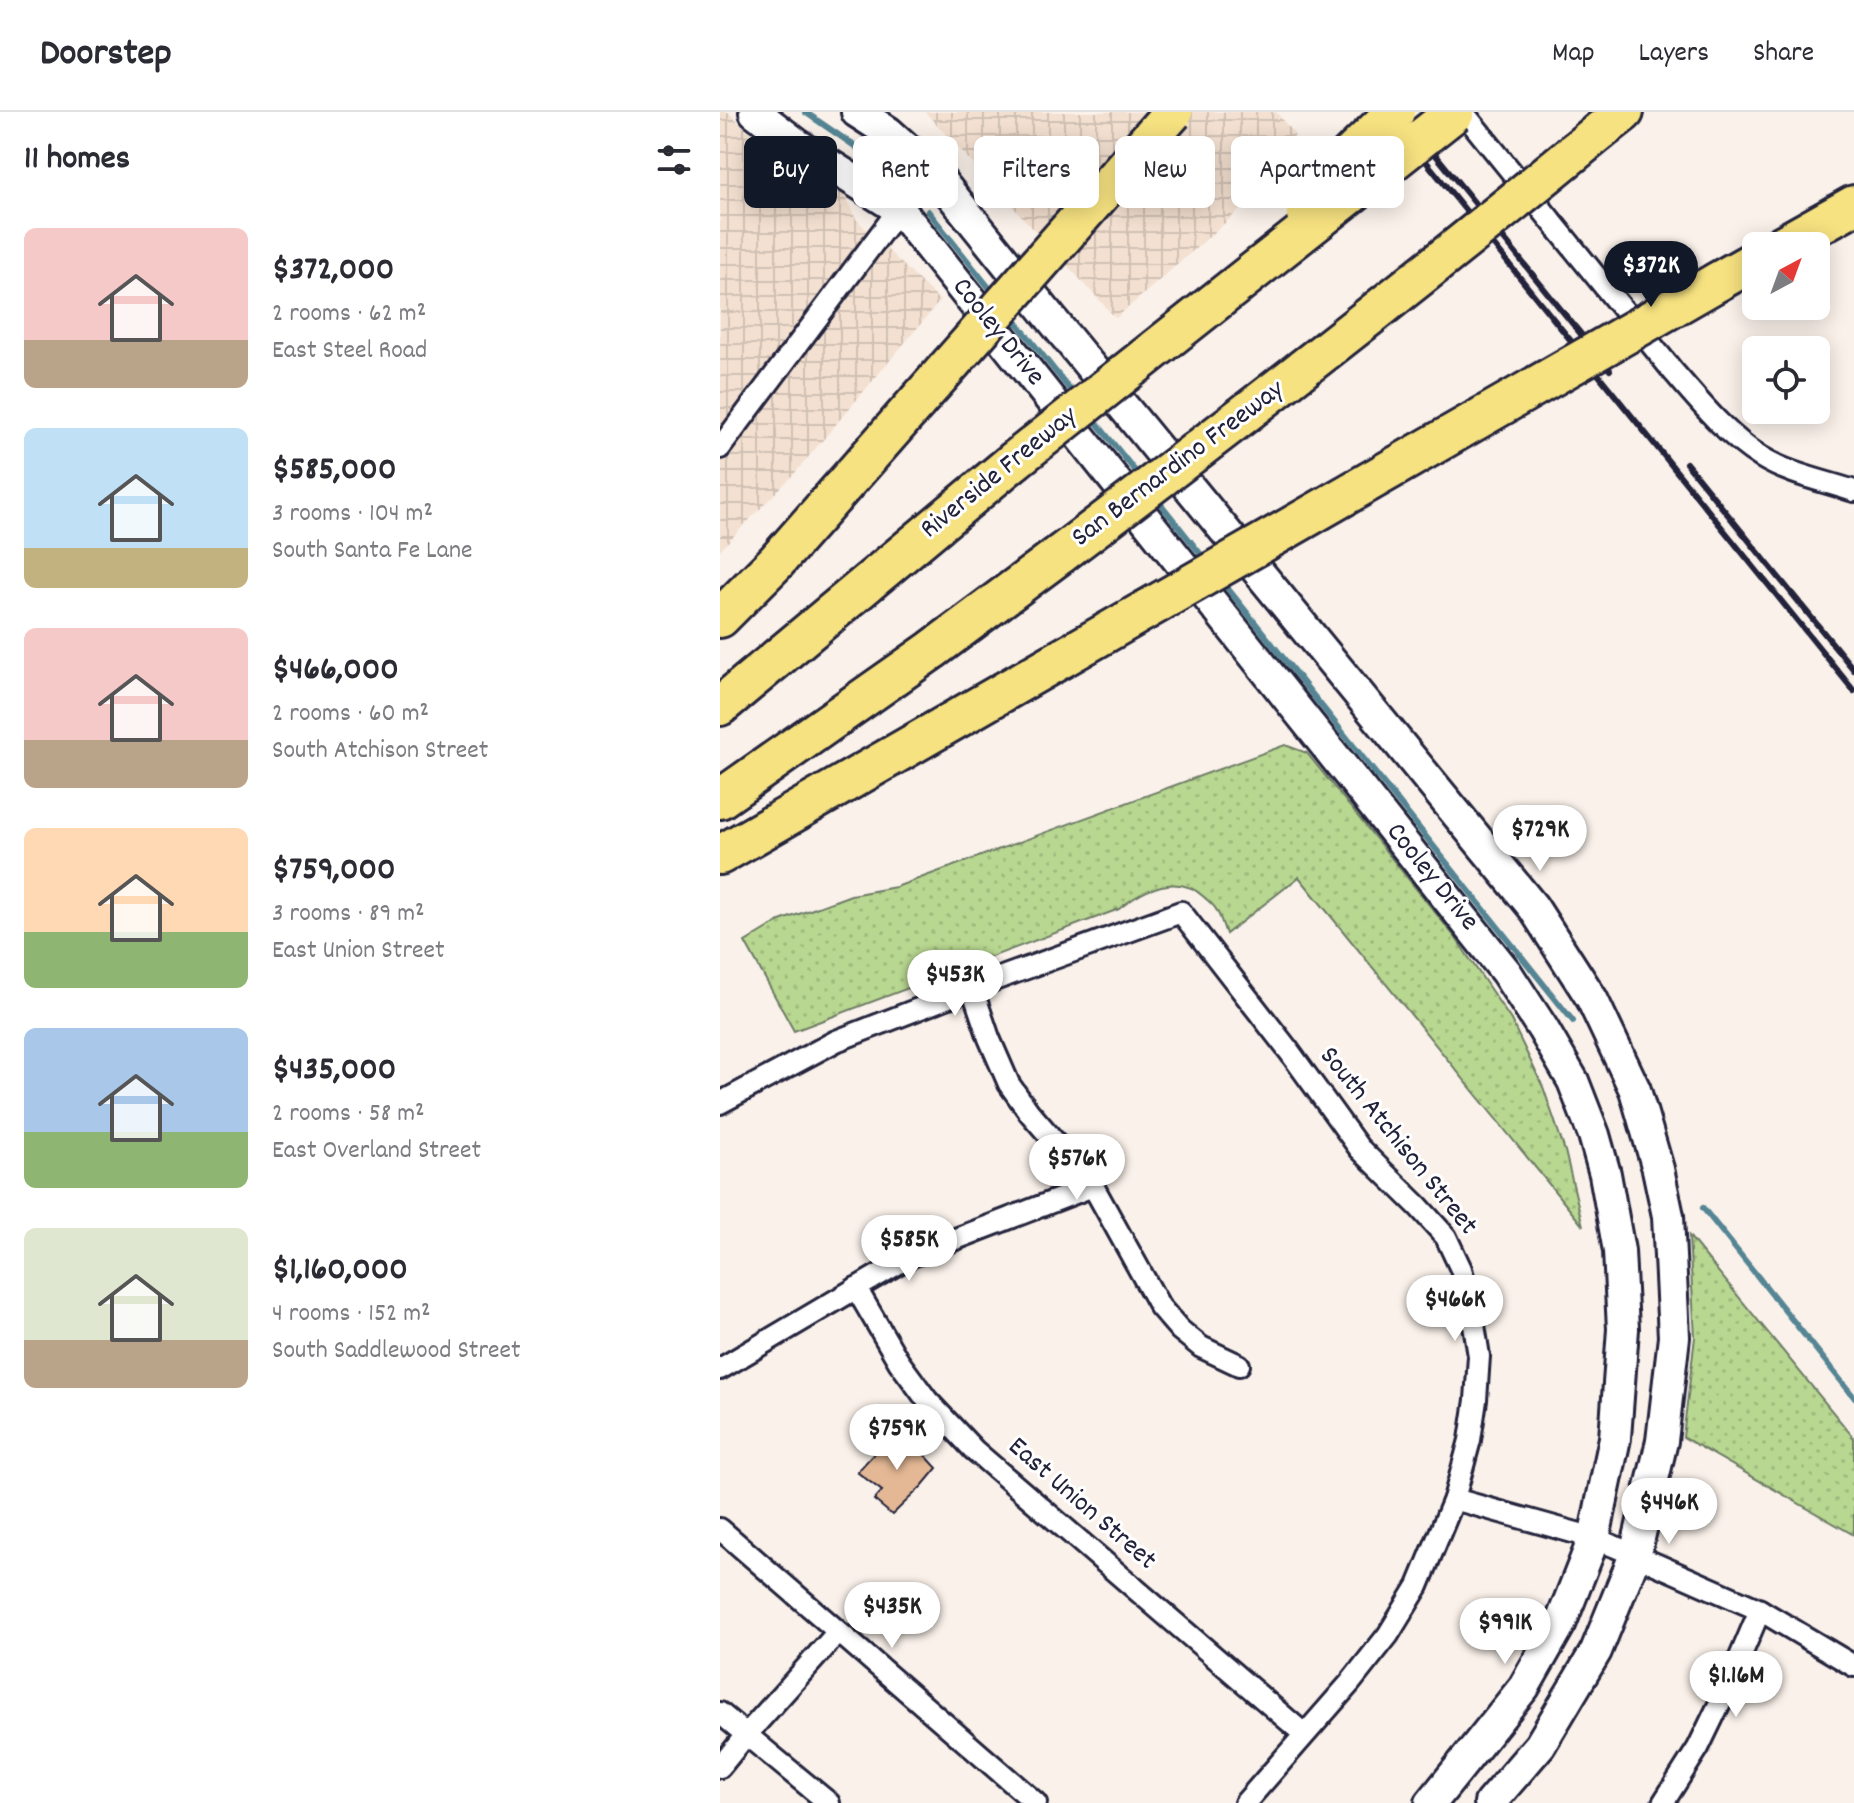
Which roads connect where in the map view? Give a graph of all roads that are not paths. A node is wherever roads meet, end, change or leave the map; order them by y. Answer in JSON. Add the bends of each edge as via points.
{"nodes":[{"id":1,"x":755,"y":112,"type":"edge"},
{"id":2,"x":857,"y":112,"type":"edge"},
{"id":3,"x":1173,"y":112,"type":"edge"},
{"id":4,"x":1395,"y":112,"type":"edge"},
{"id":5,"x":1455,"y":112,"type":"edge"},
{"id":6,"x":1463,"y":112,"type":"edge"},
{"id":7,"x":1612,"y":122,"type":"edge"},
{"id":8,"x":892,"y":136,"type":"edge"},
{"id":9,"x":958,"y":203,"type":"edge"},
{"id":10,"x":1854,"y":205,"type":"edge"},
{"id":11,"x":899,"y":209,"type":"junction"},
{"id":12,"x":1806,"y":232,"type":"edge"},
{"id":13,"x":1284,"y":246,"type":"junction"},
{"id":14,"x":1742,"y":268,"type":"edge"},
{"id":15,"x":720,"y":448,"type":"edge"},
{"id":16,"x":1854,"y":491,"type":"edge"},
{"id":17,"x":720,"y":618,"type":"edge"},
{"id":18,"x":720,"y":706,"type":"edge"},
{"id":19,"x":720,"y":799,"type":"edge"},
{"id":20,"x":720,"y":855,"type":"edge"},
{"id":21,"x":972,"y":988,"type":"junction"},
{"id":22,"x":720,"y":1103,"type":"edge"},
{"id":23,"x":1093,"y":1186,"type":"junction"},
{"id":24,"x":856,"y":1288,"type":"junction"},
{"id":25,"x":1239,"y":1365,"type":"dead end"},
{"id":26,"x":720,"y":1369,"type":"edge"},
{"id":27,"x":1454,"y":1499,"type":"junction"},
{"id":28,"x":720,"y":1529,"type":"edge"},
{"id":29,"x":1594,"y":1538,"type":"junction"},
{"id":30,"x":1635,"y":1555,"type":"junction"},
{"id":31,"x":1760,"y":1610,"type":"junction"},
{"id":32,"x":838,"y":1632,"type":"junction"},
{"id":33,"x":1854,"y":1666,"type":"edge"},
{"id":34,"x":720,"y":1713,"type":"edge"},
{"id":35,"x":1304,"y":1734,"type":"junction"},
{"id":36,"x":746,"y":1735,"type":"junction"},
{"id":37,"x":720,"y":1767,"type":"edge"},
{"id":38,"x":829,"y":1803,"type":"edge"},
{"id":39,"x":1036,"y":1803,"type":"edge"},
{"id":40,"x":1245,"y":1803,"type":"edge"},
{"id":41,"x":1431,"y":1803,"type":"edge"},
{"id":42,"x":1490,"y":1803,"type":"edge"},
{"id":43,"x":1663,"y":1803,"type":"edge"}],
"edges":[{"from":1,"to":11,"type":"street","name":"Cooley Drive"},
{"from":2,"to":8,"type":"street","name":"Cooley Drive"},
{"from":3,"to":17,"type":"highway","bridge":true,"via":[[776,562]]},
{"from":4,"to":13,"type":"highway","bridge":true,"via":[[1339,166]]},
{"from":5,"to":13,"type":"highway","bridge":true},
{"from":6,"to":16,"type":"street","via":[[1707,410],[1761,457]]},
{"from":7,"to":19,"type":"highway","name":"San Bernardino Freeway","bridge":true,"via":[[1199,450],[932,650]]},
{"from":9,"to":30,"type":"street","name":"Cooley Drive","via":[[1533,907],[1592,999],[1635,1090],[1668,1216],[1674,1337],[1662,1441]]},
{"from":10,"to":12,"type":"highway"},
{"from":11,"to":15,"type":"street"},
{"from":11,"to":29,"type":"street","name":"Cooley Drive","via":[[1506,972],[1573,1081],[1605,1174],[1619,1251],[1623,1329],[1615,1438]]},
{"from":13,"to":18,"type":"highway","name":"Riverside Freeway","bridge":true,"via":[[1014,461]]},
{"from":14,"to":20,"type":"highway","bridge":true},
{"from":21,"to":22,"type":"street","via":[[836,1041]]},
{"from":21,"to":23,"type":"street","via":[[1009,1084]]},
{"from":21,"to":27,"type":"street","name":"South Atchison Street","via":[[1181,912],[1359,1148],[1446,1237],[1461,1269],[1479,1356],[1470,1440]]},
{"from":23,"to":24,"type":"street","via":[[909,1257]]},
{"from":23,"to":25,"type":"street","via":[[1160,1307],[1201,1347]]},
{"from":24,"to":26,"type":"street"},
{"from":24,"to":35,"type":"street","name":"East Union Street","via":[[899,1362],[974,1450]]},
{"from":27,"to":29,"type":"street"},
{"from":27,"to":35,"type":"street","name":"South Atchison Street","via":[[1418,1586],[1388,1635]]},
{"from":28,"to":32,"type":"street"},
{"from":29,"to":30,"type":"street"},
{"from":29,"to":41,"type":"street","name":"Cooley Drive","via":[[1561,1622],[1524,1687]]},
{"from":30,"to":31,"type":"street"},
{"from":30,"to":42,"type":"street","name":"Cooley Drive","via":[[1596,1651],[1540,1745]]},
{"from":31,"to":33,"type":"street"},
{"from":31,"to":43,"type":"street","via":[[1698,1748]]},
{"from":32,"to":36,"type":"street"},
{"from":32,"to":39,"type":"street"},
{"from":34,"to":36,"type":"street"},
{"from":35,"to":40,"type":"street","name":"South Atchison Street"},
{"from":36,"to":37,"type":"street"},
{"from":36,"to":38,"type":"street"}]}
